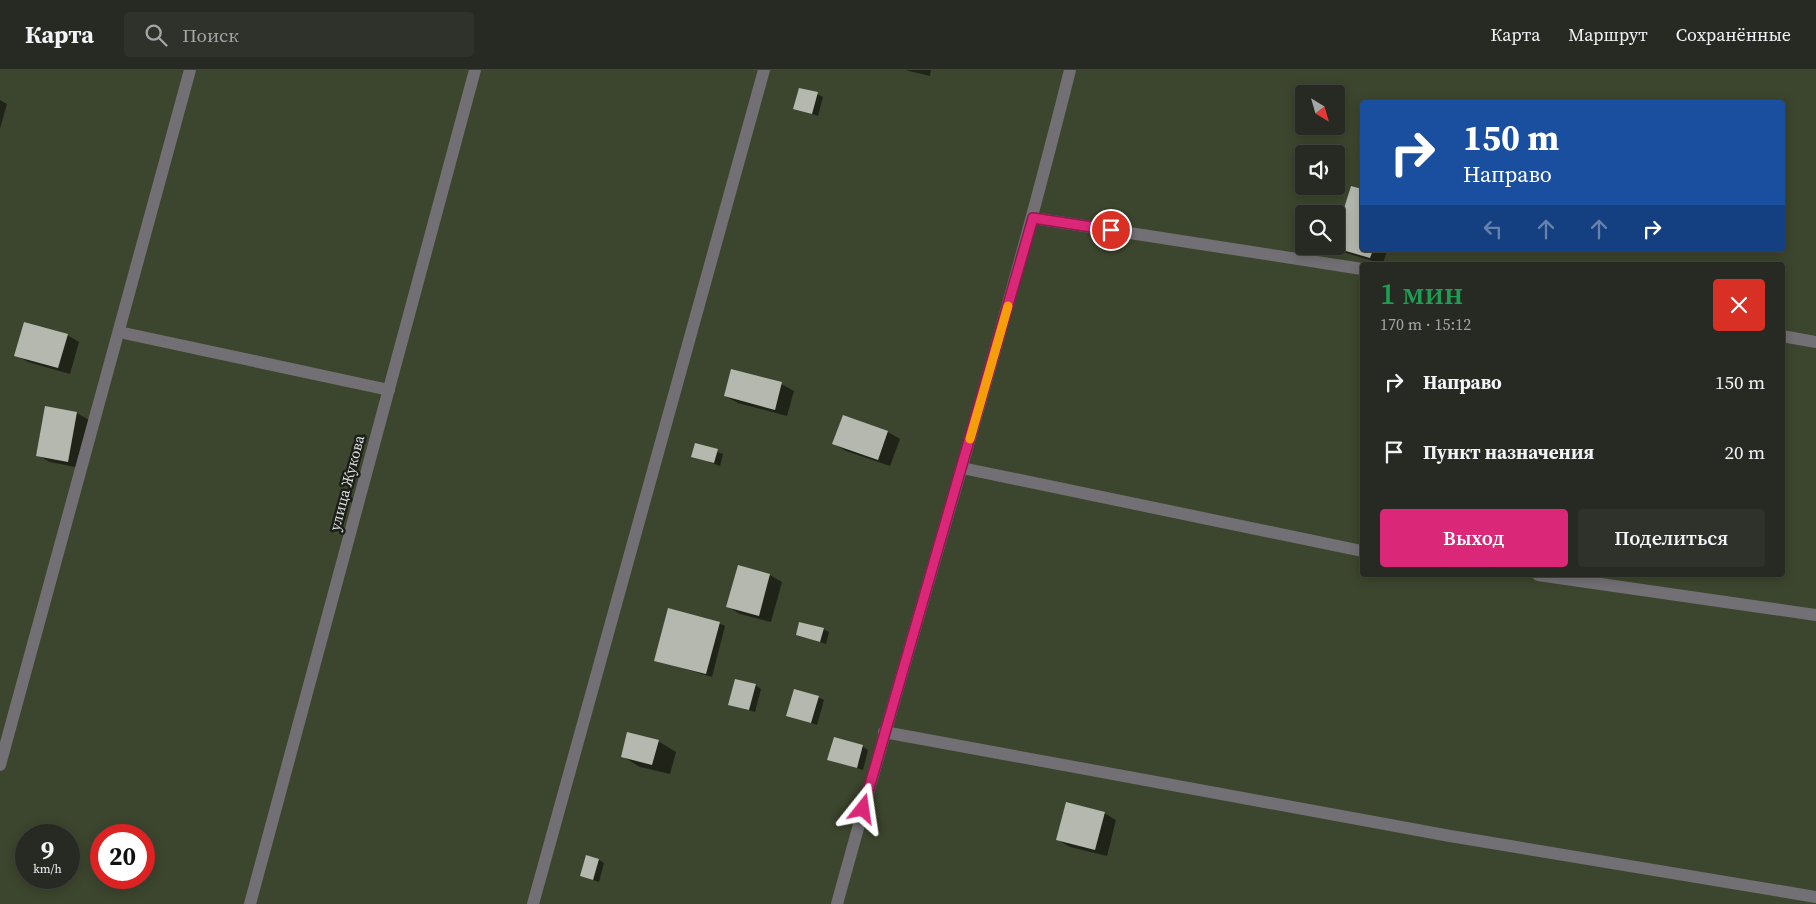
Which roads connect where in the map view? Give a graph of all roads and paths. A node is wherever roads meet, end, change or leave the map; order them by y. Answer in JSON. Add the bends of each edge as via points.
{"nodes":[{"id":1,"x":190,"y":70,"type":"edge"},
{"id":2,"x":476,"y":70,"type":"edge"},
{"id":3,"x":764,"y":70,"type":"edge"},
{"id":4,"x":1070,"y":70,"type":"edge"},
{"id":5,"x":1033,"y":218,"type":"junction"},
{"id":6,"x":1360,"y":270,"type":"edge"},
{"id":7,"x":119,"y":332,"type":"junction"},
{"id":8,"x":1785,"y":337,"type":"edge"},
{"id":9,"x":1816,"y":342,"type":"edge"},
{"id":10,"x":389,"y":390,"type":"junction"},
{"id":11,"x":962,"y":468,"type":"junction"},
{"id":12,"x":1360,"y":551,"type":"edge"},
{"id":13,"x":1552,"y":577,"type":"edge"},
{"id":14,"x":1816,"y":615,"type":"edge"},
{"id":15,"x":884,"y":732,"type":"junction"},
{"id":16,"x":0,"y":765,"type":"edge"},
{"id":17,"x":1816,"y":897,"type":"edge"},
{"id":18,"x":250,"y":904,"type":"edge"},
{"id":19,"x":533,"y":904,"type":"edge"},
{"id":20,"x":836,"y":904,"type":"edge"}],
"edges":[{"from":1,"to":7,"type":"lane"},
{"from":2,"to":10,"type":"lane","name":"улица Жукова"},
{"from":3,"to":19,"type":"lane"},
{"from":4,"to":5,"type":"lane"},
{"from":5,"to":6,"type":"lane"},
{"from":5,"to":11,"type":"lane"},
{"from":7,"to":10,"type":"lane"},
{"from":7,"to":16,"type":"lane"},
{"from":8,"to":9,"type":"lane"},
{"from":10,"to":18,"type":"lane","name":"улица Жукова"},
{"from":11,"to":12,"type":"lane"},
{"from":11,"to":15,"type":"lane"},
{"from":13,"to":14,"type":"lane"},
{"from":15,"to":17,"type":"lane","via":[[1450,836]]},
{"from":15,"to":20,"type":"lane"}]}
